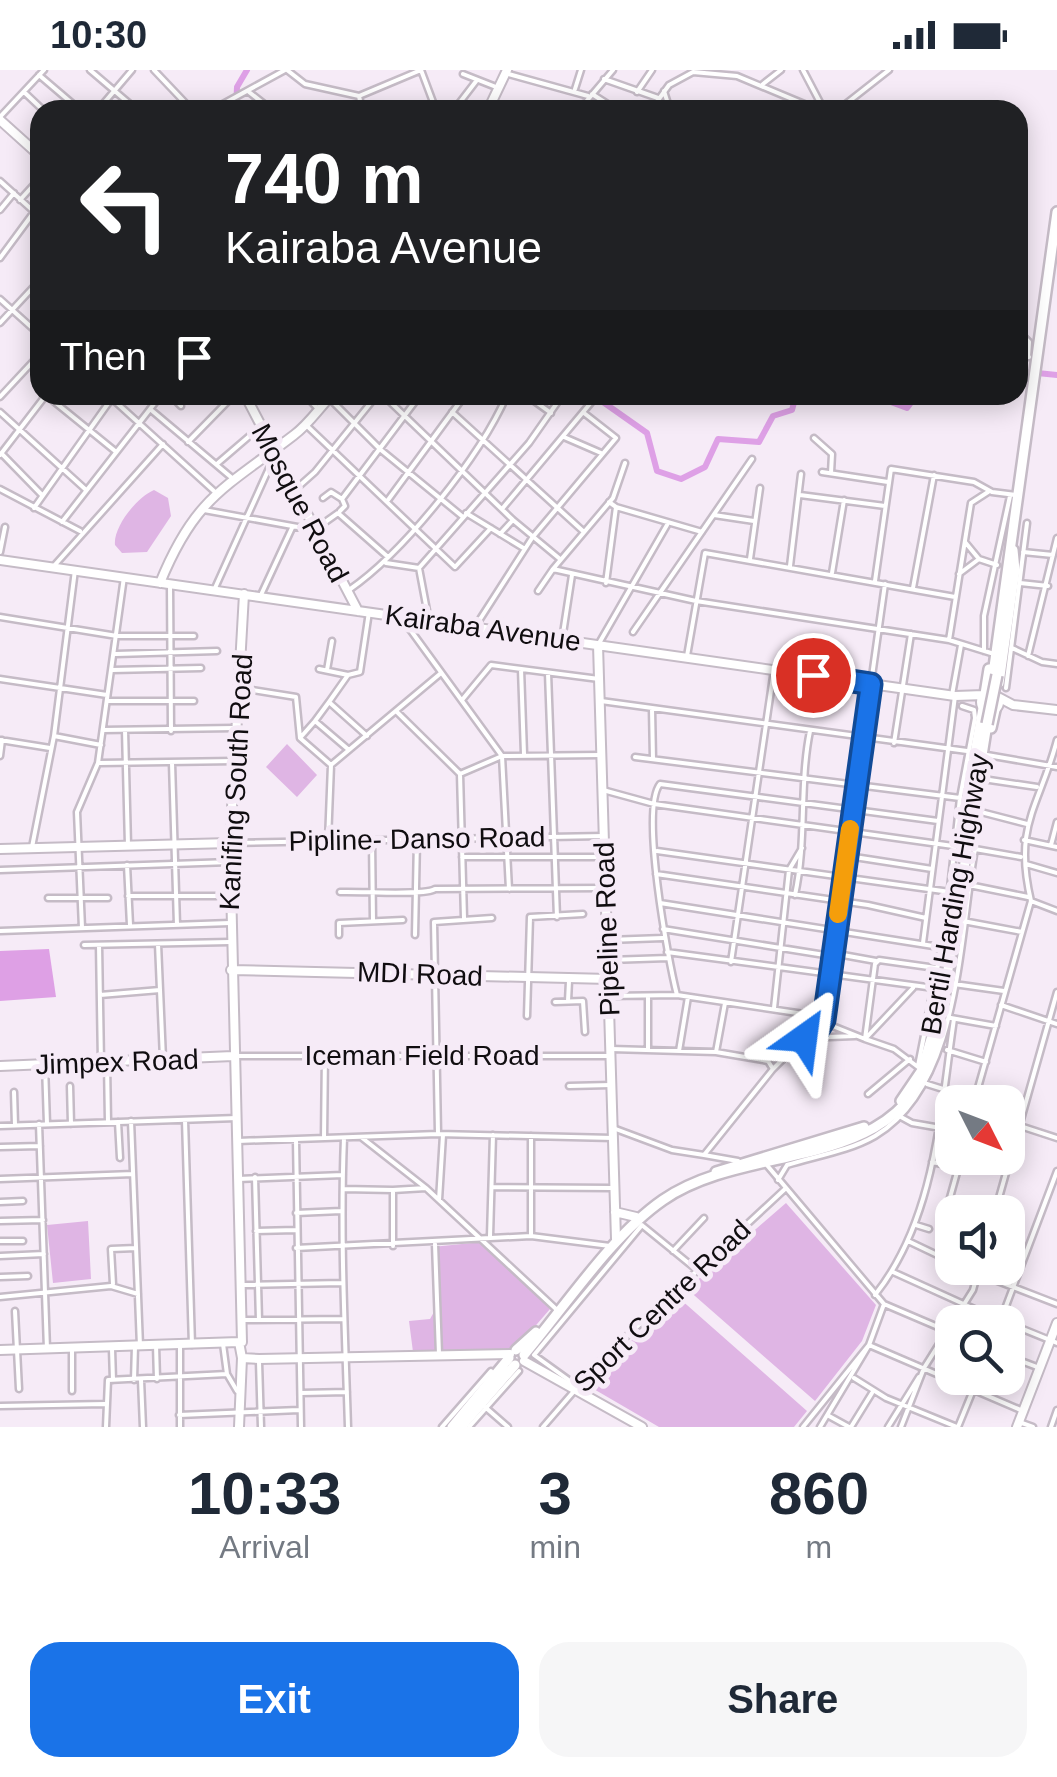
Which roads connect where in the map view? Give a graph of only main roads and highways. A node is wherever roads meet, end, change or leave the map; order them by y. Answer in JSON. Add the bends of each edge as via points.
{"nodes":[{"id":1,"x":1057,"y":212,"type":"edge"},
{"id":2,"x":1057,"y":242,"type":"edge"},
{"id":3,"x":1034,"y":364,"type":"junction"},
{"id":4,"x":1028,"y":402,"type":"edge"},
{"id":5,"x":1027,"y":405,"type":"edge"},
{"id":6,"x":1013,"y":553,"type":"junction"},
{"id":7,"x":985,"y":694,"type":"road end"},
{"id":8,"x":998,"y":696,"type":"road end"},
{"id":9,"x":983,"y":707,"type":"road end"},
{"id":10,"x":996,"y":709,"type":"road end"},
{"id":11,"x":964,"y":843,"type":"junction"},
{"id":12,"x":639,"y":1222,"type":"junction"},
{"id":13,"x":517,"y":1359,"type":"junction"},
{"id":14,"x":452,"y":1426,"type":"edge"},
{"id":15,"x":461,"y":1427,"type":"edge"}],
"edges":[{"from":1,"to":3,"type":"main road","name":"Bertil Harding Highway"},
{"from":2,"to":3,"type":"main road","name":"Bertil Harding Highway"},
{"from":3,"to":4,"type":"main road","name":"Bertil Harding Highway"},
{"from":3,"to":6,"type":"main road","name":"Bertil Harding Highway"},
{"from":5,"to":6,"type":"main road","name":"Bertil Harding Highway","via":[[1013,496]]},
{"from":6,"to":7,"type":"main road","via":[[1002,570]]},
{"from":6,"to":8,"type":"main road"},
{"from":6,"to":11,"type":"main road","name":"Bertil Harding Highway","bridge":true},
{"from":9,"to":11,"type":"main road"},
{"from":10,"to":11,"type":"main road","via":[[977,811]]},
{"from":11,"to":12,"type":"main road","name":"Bertil Harding Highway","via":[[920,1068],[900,1102],[866,1126],[683,1183]]},
{"from":11,"to":12,"type":"main road","name":"Bertil Harding Highway","via":[[959,921],[936,1046],[909,1101],[868,1132],[683,1189]]},
{"from":12,"to":13,"type":"main road","name":"Bertil Harding Highway"},
{"from":12,"to":13,"type":"main road","name":"Bertil Harding Highway","via":[[613,1243]]},
{"from":13,"to":14,"type":"main road","name":"Bertil Harding Highway"},
{"from":13,"to":15,"type":"main road","name":"Bertil Harding Highway"}]}
